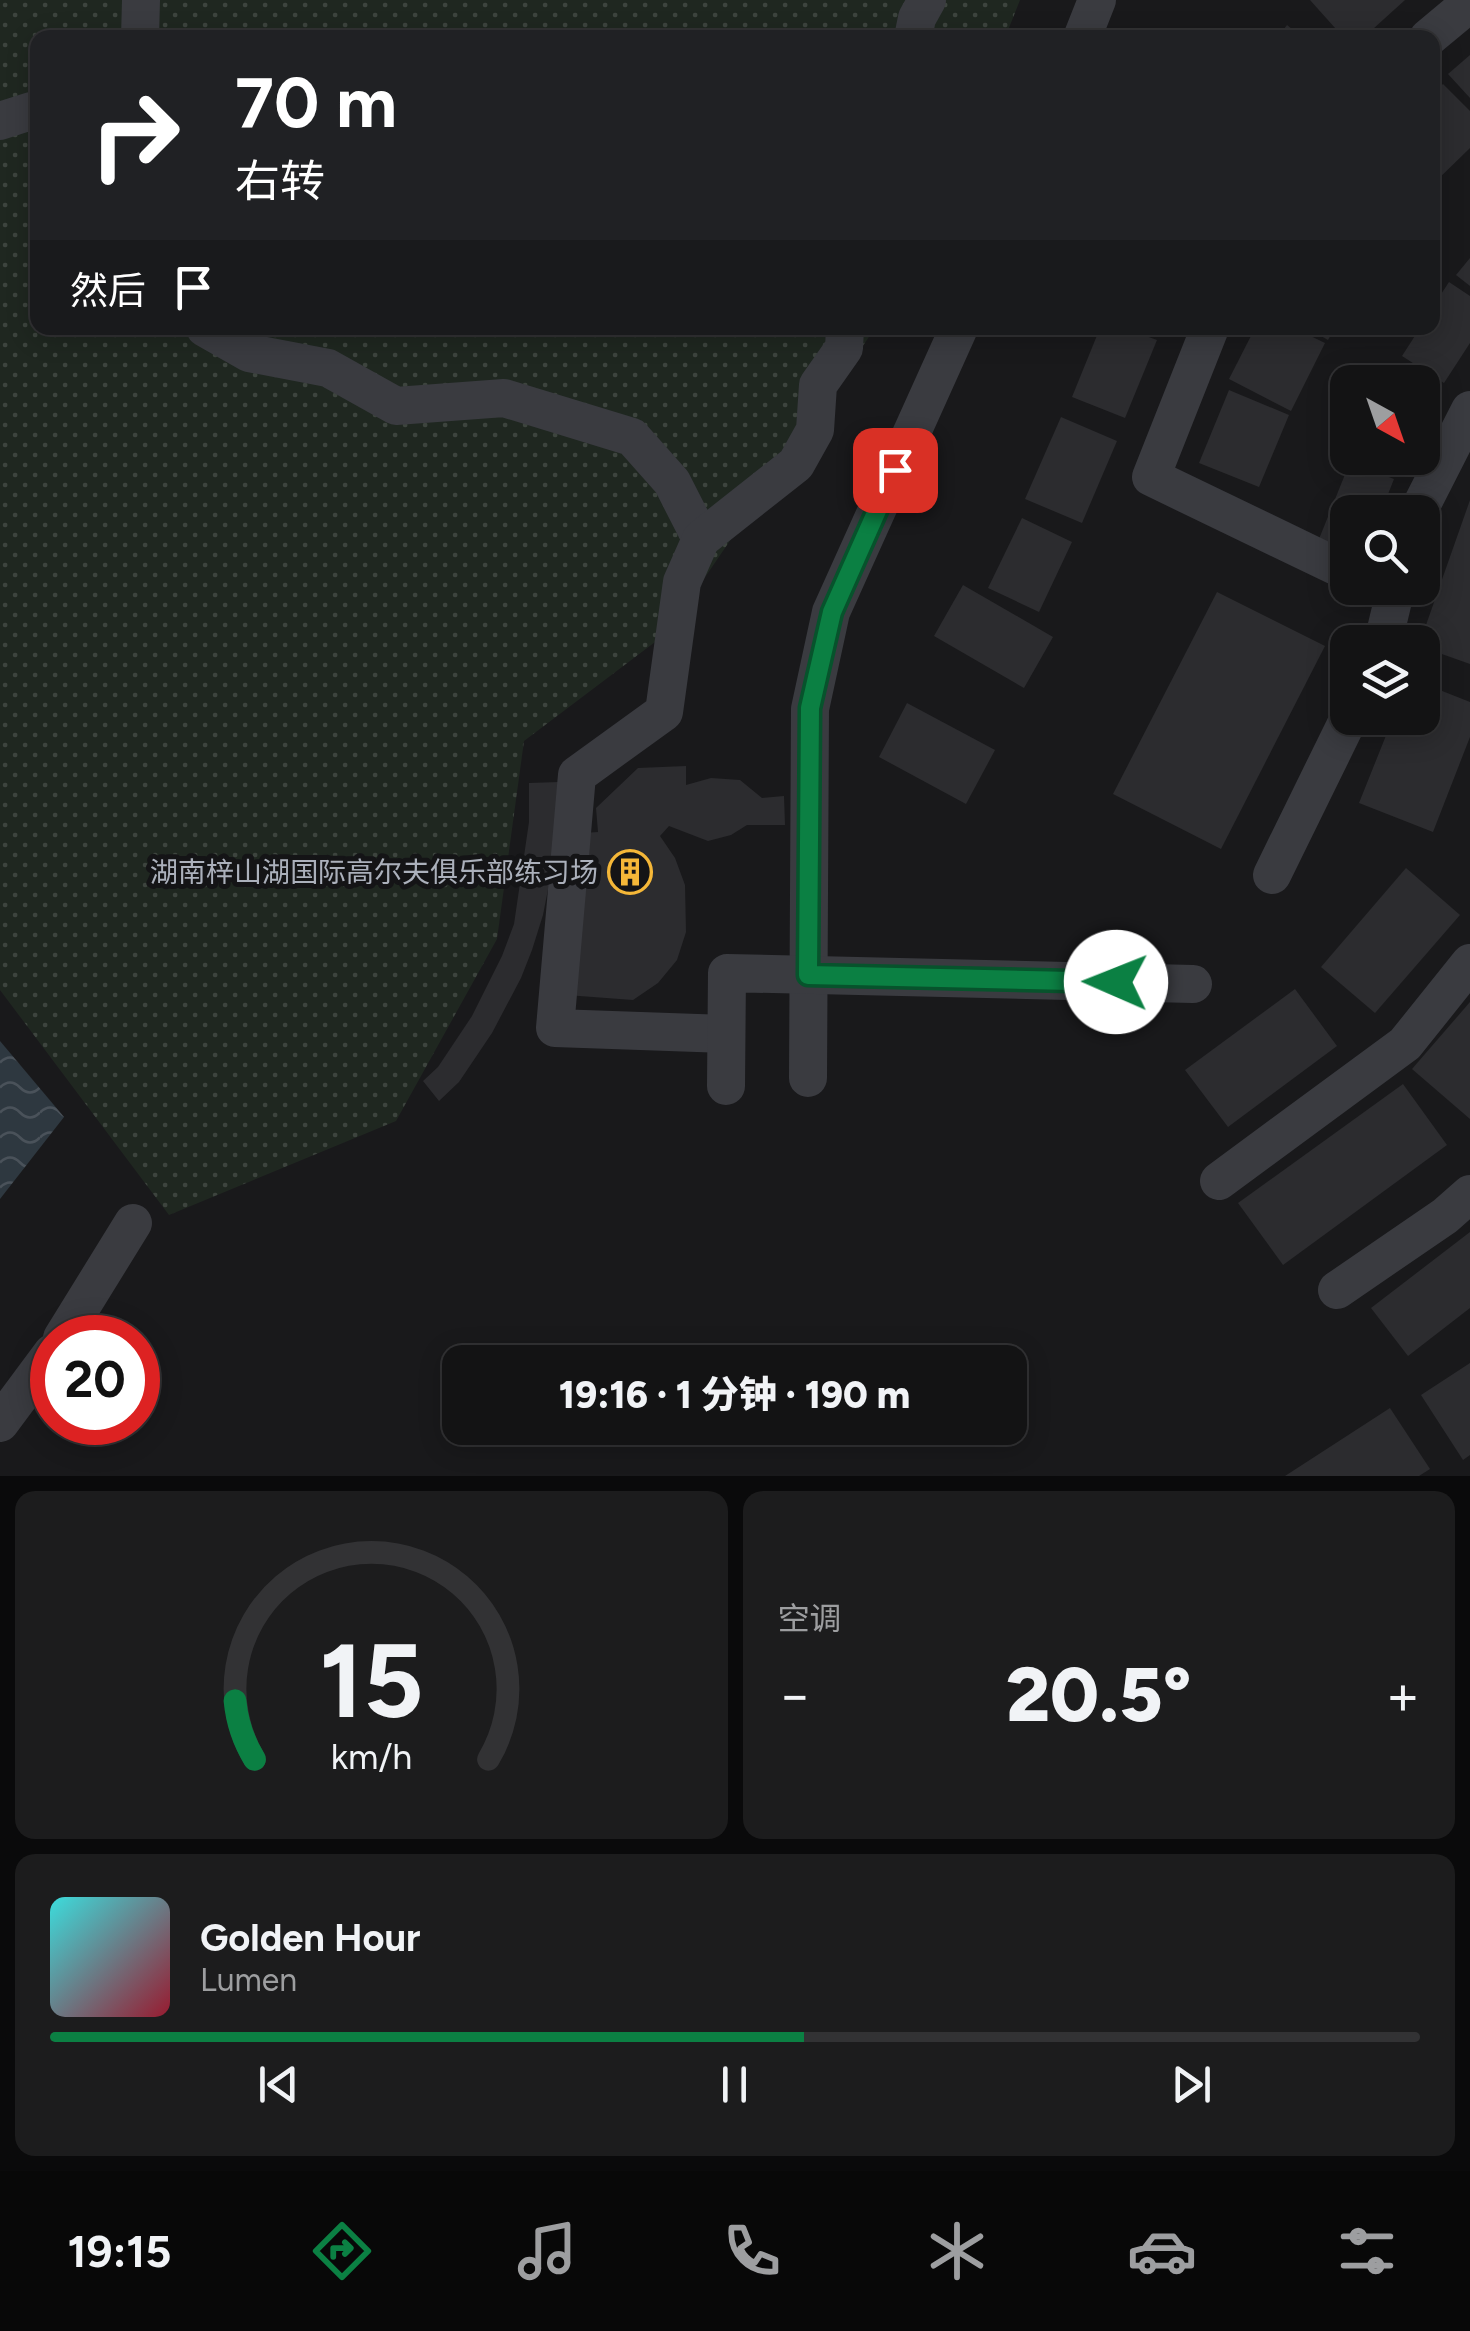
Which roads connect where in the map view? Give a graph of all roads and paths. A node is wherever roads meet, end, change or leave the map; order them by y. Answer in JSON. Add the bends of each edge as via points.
{"nodes":[{"id":1,"x":141,"y":0,"type":"edge"},
{"id":2,"x":928,"y":0,"type":"edge"},
{"id":3,"x":1097,"y":0,"type":"edge"},
{"id":4,"x":1470,"y":3,"type":"edge"},
{"id":5,"x":140,"y":30,"type":"edge"},
{"id":6,"x":915,"y":30,"type":"edge"},
{"id":7,"x":1085,"y":30,"type":"edge"},
{"id":8,"x":1438,"y":30,"type":"edge"},
{"id":9,"x":30,"y":112,"type":"edge"},
{"id":10,"x":0,"y":121,"type":"edge"},
{"id":11,"x":217,"y":335,"type":"edge"},
{"id":12,"x":844,"y":335,"type":"edge"},
{"id":13,"x":955,"y":335,"type":"edge"},
{"id":14,"x":1207,"y":335,"type":"edge"},
{"id":15,"x":1470,"y":410,"type":"edge"},
{"id":16,"x":1427,"y":495,"type":"edge"},
{"id":17,"x":701,"y":539,"type":"junction"},
{"id":18,"x":1330,"y":563,"type":"edge"},
{"id":19,"x":1341,"y":735,"type":"edge"},
{"id":20,"x":1272,"y":875,"type":"dead end"},
{"id":21,"x":1470,"y":962,"type":"edge"},
{"id":22,"x":808,"y":975,"type":"junction"},
{"id":23,"x":1193,"y":984,"type":"dead end"},
{"id":24,"x":726,"y":1034,"type":"junction"},
{"id":25,"x":808,"y":1078,"type":"dead end"},
{"id":26,"x":726,"y":1086,"type":"dead end"},
{"id":27,"x":1220,"y":1182,"type":"dead end"},
{"id":28,"x":1470,"y":1194,"type":"edge"},
{"id":29,"x":133,"y":1223,"type":"dead end"},
{"id":30,"x":1337,"y":1290,"type":"dead end"},
{"id":31,"x":76,"y":1315,"type":"edge"},
{"id":32,"x":30,"y":1383,"type":"edge"},
{"id":33,"x":0,"y":1423,"type":"edge"}],
"edges":[{"from":1,"to":5,"type":"street"},
{"from":2,"to":6,"type":"street"},
{"from":3,"to":7,"type":"street"},
{"from":4,"to":8,"type":"street"},
{"from":9,"to":10,"type":"street"},
{"from":11,"to":17,"type":"street","via":[[249,353],[328,368],[396,406],[504,398],[632,436],[672,482]]},
{"from":12,"to":17,"type":"street","via":[[844,348],[818,385],[815,430],[796,464]]},
{"from":13,"to":22,"type":"street","via":[[832,612],[810,708]]},
{"from":14,"to":18,"type":"street","via":[[1152,476]]},
{"from":15,"to":16,"type":"street"},
{"from":17,"to":24,"type":"street","via":[[682,582],[664,712],[578,776],[556,1028]]},
{"from":19,"to":20,"type":"street"},
{"from":21,"to":27,"type":"street","via":[[1405,1044]]},
{"from":22,"to":23,"type":"street"},
{"from":22,"to":24,"type":"street","via":[[727,973]]},
{"from":22,"to":25,"type":"street"},
{"from":24,"to":26,"type":"street"},
{"from":28,"to":30,"type":"street"},
{"from":29,"to":31,"type":"street"},
{"from":32,"to":33,"type":"street"}]}
